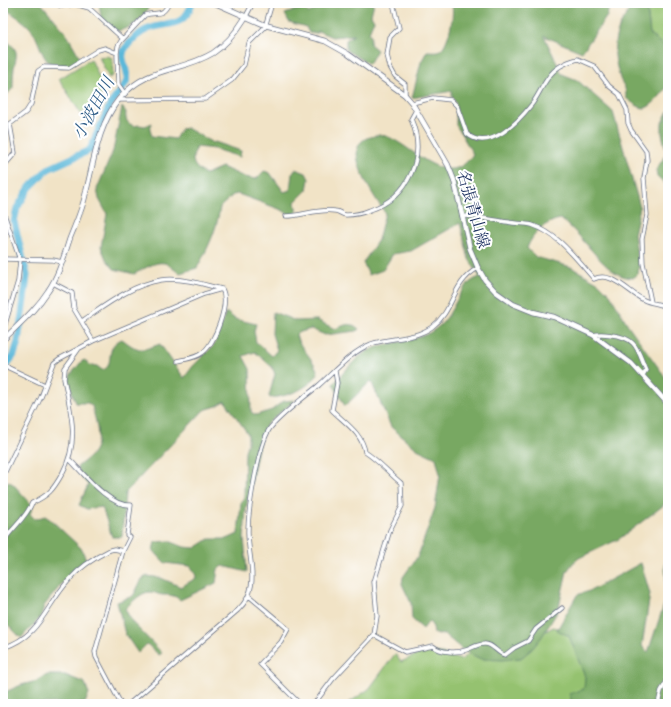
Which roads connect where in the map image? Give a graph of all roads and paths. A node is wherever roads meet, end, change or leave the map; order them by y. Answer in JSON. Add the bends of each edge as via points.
{"nodes":[{"id":1,"x":56,"y":3,"type":"edge"},
{"id":2,"x":169,"y":3,"type":"edge"},
{"id":3,"x":215,"y":3,"type":"edge"},
{"id":4,"x":253,"y":3,"type":"edge"},
{"id":5,"x":272,"y":3,"type":"edge"},
{"id":6,"x":393,"y":3,"type":"edge"},
{"id":7,"x":245,"y":18,"type":"junction"},
{"id":8,"x":265,"y":25,"type":"junction"},
{"id":9,"x":123,"y":39,"type":"junction"},
{"id":10,"x":117,"y":53,"type":"junction"},
{"id":11,"x":124,"y":93,"type":"junction"},
{"id":12,"x":405,"y":95,"type":"junction"},
{"id":13,"x":119,"y":100,"type":"junction"},
{"id":14,"x":412,"y":103,"type":"junction"},
{"id":15,"x":416,"y":110,"type":"junction"},
{"id":16,"x":3,"y":167,"type":"edge"},
{"id":17,"x":3,"y":211,"type":"edge"},
{"id":18,"x":286,"y":216,"type":"dead end"},
{"id":19,"x":462,"y":216,"type":"junction"},
{"id":20,"x":3,"y":259,"type":"edge"},
{"id":21,"x":21,"y":260,"type":"junction"},
{"id":22,"x":62,"y":262,"type":"junction"},
{"id":23,"x":478,"y":268,"type":"junction"},
{"id":24,"x":53,"y":284,"type":"junction"},
{"id":25,"x":222,"y":289,"type":"junction"},
{"id":26,"x":651,"y":302,"type":"junction"},
{"id":27,"x":668,"y":308,"type":"edge"},
{"id":28,"x":82,"y":321,"type":"junction"},
{"id":29,"x":3,"y":331,"type":"edge"},
{"id":30,"x":593,"y":335,"type":"junction"},
{"id":31,"x":3,"y":340,"type":"edge"},
{"id":32,"x":93,"y":341,"type":"junction"},
{"id":33,"x":78,"y":350,"type":"junction"},
{"id":34,"x":178,"y":361,"type":"dead end"},
{"id":35,"x":4,"y":363,"type":"edge"},
{"id":36,"x":335,"y":371,"type":"junction"},
{"id":37,"x":643,"y":375,"type":"junction"},
{"id":38,"x":46,"y":385,"type":"junction"},
{"id":39,"x":668,"y":404,"type":"edge"},
{"id":40,"x":70,"y":460,"type":"junction"},
{"id":41,"x":3,"y":476,"type":"edge"},
{"id":42,"x":3,"y":542,"type":"edge"},
{"id":43,"x":123,"y":551,"type":"junction"},
{"id":44,"x":249,"y":596,"type":"junction"},
{"id":45,"x":562,"y":608,"type":"dead end"},
{"id":46,"x":374,"y":635,"type":"junction"},
{"id":47,"x":3,"y":648,"type":"edge"},
{"id":48,"x":668,"y":679,"type":"edge"},
{"id":49,"x":121,"y":704,"type":"edge"},
{"id":50,"x":129,"y":704,"type":"edge"},
{"id":51,"x":300,"y":704,"type":"edge"},
{"id":52,"x":314,"y":704,"type":"edge"},
{"id":53,"x":658,"y":704,"type":"edge"}],
"edges":[{"from":1,"to":9,"type":"street","via":[[62,6],[75,4],[89,8]]},
{"from":2,"to":9,"type":"street","via":[[164,12],[145,15]]},
{"from":3,"to":7,"type":"main road","name":"名張青山線"},
{"from":4,"to":7,"type":"street"},
{"from":5,"to":8,"type":"street"},
{"from":6,"to":12,"type":"street","via":[[399,28],[390,37],[388,55],[390,67],[405,84]]},
{"from":7,"to":8,"type":"main road","name":"名張青山線"},
{"from":7,"to":11,"type":"main road","via":[[226,43],[214,52],[148,76]]},
{"from":8,"to":12,"type":"main road","name":"名張青山線","via":[[325,41],[360,62]]},
{"from":8,"to":13,"type":"street","via":[[249,43],[246,60],[237,75],[205,99]]},
{"from":9,"to":10,"type":"street"},
{"from":10,"to":11,"type":"street","via":[[119,88]]},
{"from":10,"to":16,"type":"street","via":[[105,48],[69,68],[44,68],[38,71],[31,104],[26,112],[10,124],[15,152]]},
{"from":11,"to":13,"type":"main road"},
{"from":12,"to":14,"type":"main road","name":"名張青山線"},
{"from":13,"to":22,"type":"main road","via":[[98,141],[86,194]]},
{"from":14,"to":15,"type":"main road","name":"名張青山線"},
{"from":14,"to":26,"type":"street","via":[[428,98],[451,100],[457,106],[467,134],[486,139],[498,135],[524,114],[547,78],[564,64],[578,58],[594,66],[609,86],[620,94],[627,110],[631,130],[646,151],[644,178],[647,215],[642,239],[643,263]]},
{"from":15,"to":18,"type":"street","via":[[411,118],[417,136],[412,172],[400,191],[391,199],[370,211],[345,215],[335,210]]},
{"from":15,"to":19,"type":"main road","name":"名張青山線","via":[[448,166],[454,180]]},
{"from":17,"to":21,"type":"street"},
{"from":19,"to":23,"type":"main road","name":"名張青山線","via":[[470,249]]},
{"from":19,"to":26,"type":"street","via":[[522,223],[540,228],[568,249],[594,278],[606,277],[628,288],[643,300]]},
{"from":20,"to":21,"type":"street"},
{"from":21,"to":22,"type":"street"},
{"from":21,"to":29,"type":"street","via":[[18,281]]},
{"from":22,"to":24,"type":"main road"},
{"from":23,"to":30,"type":"main road","name":"名張青山線","via":[[496,292],[513,304],[554,317]]},
{"from":23,"to":36,"type":"street","via":[[470,272],[460,283],[448,309],[430,328],[414,335],[370,345]]},
{"from":24,"to":28,"type":"street","via":[[72,293],[74,309]]},
{"from":24,"to":31,"type":"main road","via":[[25,319]]},
{"from":25,"to":28,"type":"street","via":[[181,280],[160,280],[119,295]]},
{"from":25,"to":32,"type":"street","via":[[204,294]]},
{"from":25,"to":34,"type":"street","via":[[222,316],[218,330],[202,353]]},
{"from":26,"to":27,"type":"street"},
{"from":28,"to":32,"type":"street"},
{"from":30,"to":37,"type":"main road","name":"名張青山線"},
{"from":30,"to":37,"type":"street","via":[[599,333],[626,337],[639,353],[646,370]]},
{"from":32,"to":33,"type":"street"},
{"from":33,"to":38,"type":"street","via":[[54,363]]},
{"from":33,"to":40,"type":"street","via":[[65,368],[64,379],[74,444]]},
{"from":35,"to":38,"type":"street","via":[[9,368]]},
{"from":36,"to":44,"type":"street","via":[[276,422],[263,441],[249,517],[253,580]]},
{"from":36,"to":46,"type":"street","via":[[337,383],[332,410],[364,442],[365,452],[380,462],[401,483],[402,506],[390,530],[374,582],[377,616]]},
{"from":37,"to":39,"type":"main road","name":"名張青山線"},
{"from":38,"to":41,"type":"street"},
{"from":40,"to":42,"type":"street","via":[[53,490],[32,503],[28,513]]},
{"from":40,"to":43,"type":"street","via":[[103,493],[118,503],[131,505],[127,529],[127,535],[130,537]]},
{"from":43,"to":47,"type":"street","via":[[110,550],[83,566],[49,604],[37,627],[24,639]]},
{"from":43,"to":49,"type":"street","via":[[95,652]]},
{"from":44,"to":50,"type":"street","via":[[238,610]]},
{"from":44,"to":51,"type":"street","via":[[288,629],[281,642],[260,664]]},
{"from":45,"to":46,"type":"street","via":[[536,629],[528,641],[505,655],[488,644],[463,651],[440,651],[433,646],[405,652]]},
{"from":46,"to":52,"type":"street","via":[[333,679]]},
{"from":48,"to":53,"type":"street","via":[[661,691]]}]}
